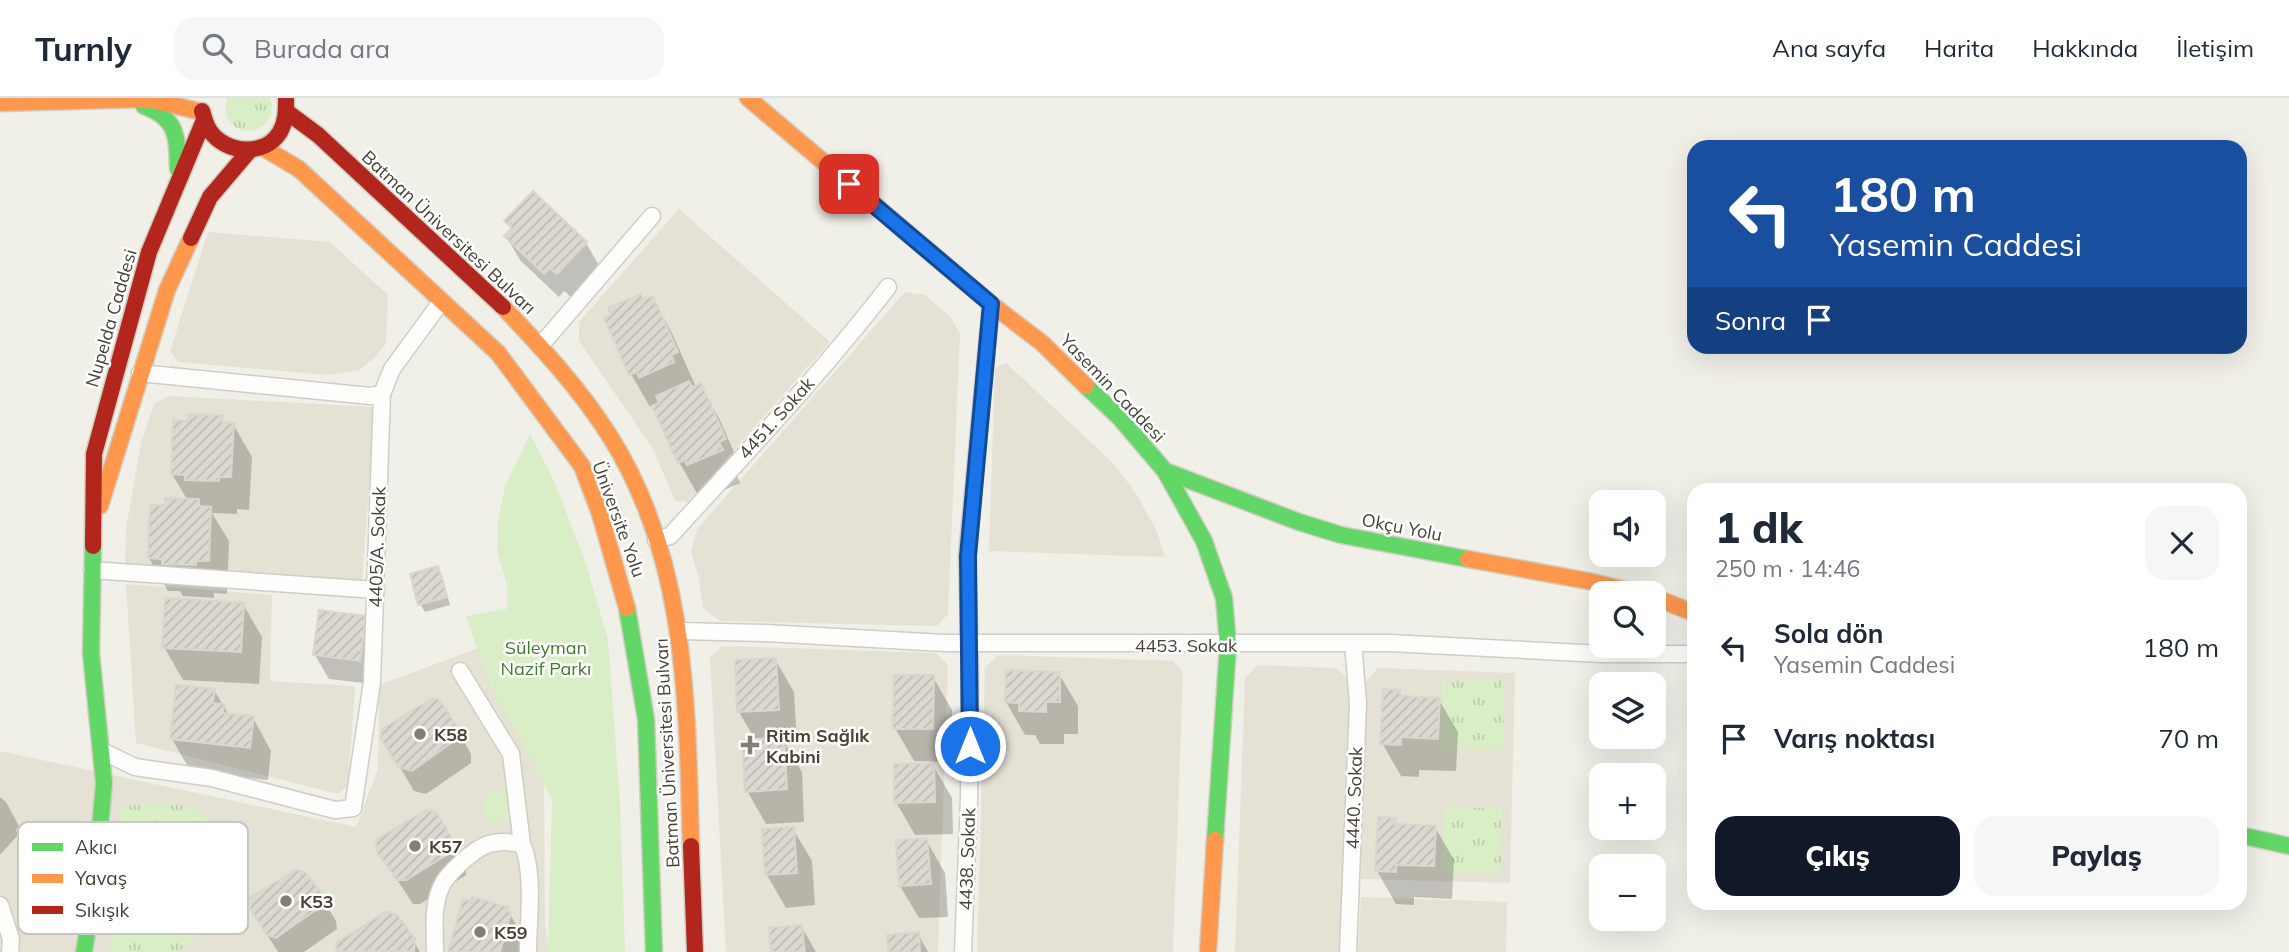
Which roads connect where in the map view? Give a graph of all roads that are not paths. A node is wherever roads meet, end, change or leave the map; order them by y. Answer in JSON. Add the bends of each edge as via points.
{"nodes":[{"id":1,"x":304,"y":98,"type":"edge"},
{"id":2,"x":748,"y":98,"type":"edge"},
{"id":3,"x":115,"y":99,"type":"edge"},
{"id":4,"x":0,"y":103,"type":"edge"},
{"id":5,"x":286,"y":104,"type":"edge"},
{"id":6,"x":203,"y":110,"type":"edge"},
{"id":7,"x":256,"y":149,"type":"junction"},
{"id":8,"x":179,"y":177,"type":"junction"},
{"id":9,"x":652,"y":216,"type":"dead end"},
{"id":10,"x":888,"y":287,"type":"dead end"},
{"id":11,"x":441,"y":302,"type":"junction"},
{"id":12,"x":991,"y":304,"type":"junction"},
{"id":13,"x":540,"y":346,"type":"junction"},
{"id":14,"x":140,"y":373,"type":"junction"},
{"id":15,"x":382,"y":394,"type":"junction"},
{"id":16,"x":1165,"y":471,"type":"junction"},
{"id":17,"x":92,"y":535,"type":"junction"},
{"id":18,"x":656,"y":540,"type":"junction"},
{"id":19,"x":92,"y":570,"type":"junction"},
{"id":20,"x":1589,"y":581,"type":"edge"},
{"id":21,"x":376,"y":590,"type":"junction"},
{"id":22,"x":1666,"y":602,"type":"edge"},
{"id":23,"x":1687,"y":610,"type":"edge"},
{"id":24,"x":679,"y":631,"type":"junction"},
{"id":25,"x":970,"y":643,"type":"junction"},
{"id":26,"x":1353,"y":643,"type":"junction"},
{"id":27,"x":1228,"y":645,"type":"junction"},
{"id":28,"x":1687,"y":654,"type":"edge"},
{"id":29,"x":460,"y":671,"type":"dead end"},
{"id":30,"x":102,"y":751,"type":"junction"},
{"id":31,"x":101,"y":822,"type":"edge"},
{"id":32,"x":2247,"y":837,"type":"edge"},
{"id":33,"x":522,"y":844,"type":"junction"},
{"id":34,"x":2289,"y":846,"type":"edge"},
{"id":35,"x":0,"y":905,"type":"edge"},
{"id":36,"x":87,"y":934,"type":"edge"},
{"id":37,"x":10,"y":952,"type":"edge"},
{"id":38,"x":84,"y":952,"type":"edge"},
{"id":39,"x":435,"y":952,"type":"edge"},
{"id":40,"x":528,"y":952,"type":"edge"},
{"id":41,"x":654,"y":952,"type":"edge"},
{"id":42,"x":695,"y":952,"type":"edge"},
{"id":43,"x":963,"y":952,"type":"edge"},
{"id":44,"x":1208,"y":952,"type":"edge"},
{"id":45,"x":1348,"y":952,"type":"edge"}],
"edges":[{"from":1,"to":5,"type":"street"},
{"from":2,"to":12,"type":"street","name":"Yasemin Caddesi"},
{"from":3,"to":4,"type":"street"},
{"from":3,"to":6,"type":"street","via":[[148,99]]},
{"from":3,"to":8,"type":"street","via":[[148,107],[172,124],[177,132]]},
{"from":5,"to":7,"type":"street","name":"Nupelda Caddesi","via":[[281,131]]},
{"from":5,"to":13,"type":"street","name":"Batman Üniversitesi Bulvarı","via":[[483,286]]},
{"from":6,"to":7,"type":"street","name":"Üniversite Yolu","via":[[213,137],[237,150]]},
{"from":6,"to":8,"type":"street","name":"Nupelda Caddesi"},
{"from":7,"to":11,"type":"street","name":"Üniversite Yolu","via":[[299,169]]},
{"from":7,"to":14,"type":"street","name":"Nupelda Caddesi","via":[[210,197],[167,290]]},
{"from":8,"to":17,"type":"street","name":"Nupelda Caddesi","via":[[149,253],[94,454]]},
{"from":9,"to":13,"type":"street"},
{"from":10,"to":18,"type":"street","name":"4451. Sokak","via":[[855,331],[670,536]]},
{"from":11,"to":15,"type":"street","name":"4405/A. Sokak","via":[[392,369]]},
{"from":11,"to":41,"type":"street","name":"Üniversite Yolu","via":[[498,352],[582,466],[600,514],[625,595],[646,719]]},
{"from":12,"to":16,"type":"street","name":"Yasemin Caddesi","via":[[1042,343],[1119,418]]},
{"from":12,"to":25,"type":"street","name":"4438. Sokak","via":[[968,556]]},
{"from":13,"to":18,"type":"street","name":"Batman Üniversitesi Bulvarı","via":[[612,439],[639,490]]},
{"from":14,"to":15,"type":"street"},
{"from":14,"to":17,"type":"street","name":"Nupelda Caddesi"},
{"from":15,"to":21,"type":"street","name":"4405/A. Sokak"},
{"from":16,"to":20,"type":"street","name":"Okçu Yolu","via":[[1341,535]]},
{"from":16,"to":27,"type":"street","name":"Yasemin Caddesi","via":[[1203,541],[1224,598]]},
{"from":17,"to":19,"type":"street","name":"Nupelda Caddesi"},
{"from":18,"to":24,"type":"street","name":"Batman Üniversitesi Bulvarı","via":[[669,577]]},
{"from":19,"to":21,"type":"street"},
{"from":19,"to":30,"type":"street","name":"Nupelda Caddesi","via":[[91,653]]},
{"from":21,"to":30,"type":"street","name":"4405/A. Sokak","via":[[372,682],[353,808],[335,810],[212,778],[135,767]]},
{"from":22,"to":23,"type":"street"},
{"from":24,"to":25,"type":"street","name":"4453. Sokak"},
{"from":24,"to":42,"type":"street","name":"Batman Üniversitesi Bulvarı","via":[[686,691]]},
{"from":25,"to":27,"type":"street","name":"4453. Sokak"},
{"from":25,"to":43,"type":"street","name":"4438. Sokak"},
{"from":26,"to":27,"type":"street","name":"4453. Sokak"},
{"from":26,"to":28,"type":"street","name":"4453. Sokak"},
{"from":26,"to":45,"type":"street","name":"4440. Sokak","via":[[1358,702]]},
{"from":27,"to":44,"type":"street","name":"Yasemin Caddesi"},
{"from":29,"to":33,"type":"street","via":[[511,754]]},
{"from":30,"to":31,"type":"street","name":"Nupelda Caddesi"},
{"from":32,"to":34,"type":"street"},
{"from":33,"to":39,"type":"street","via":[[488,844],[457,866],[441,886]]},
{"from":33,"to":40,"type":"street","via":[[529,876]]},
{"from":35,"to":37,"type":"street","via":[[11,939]]},
{"from":36,"to":38,"type":"street","name":"Nupelda Caddesi"}]}
